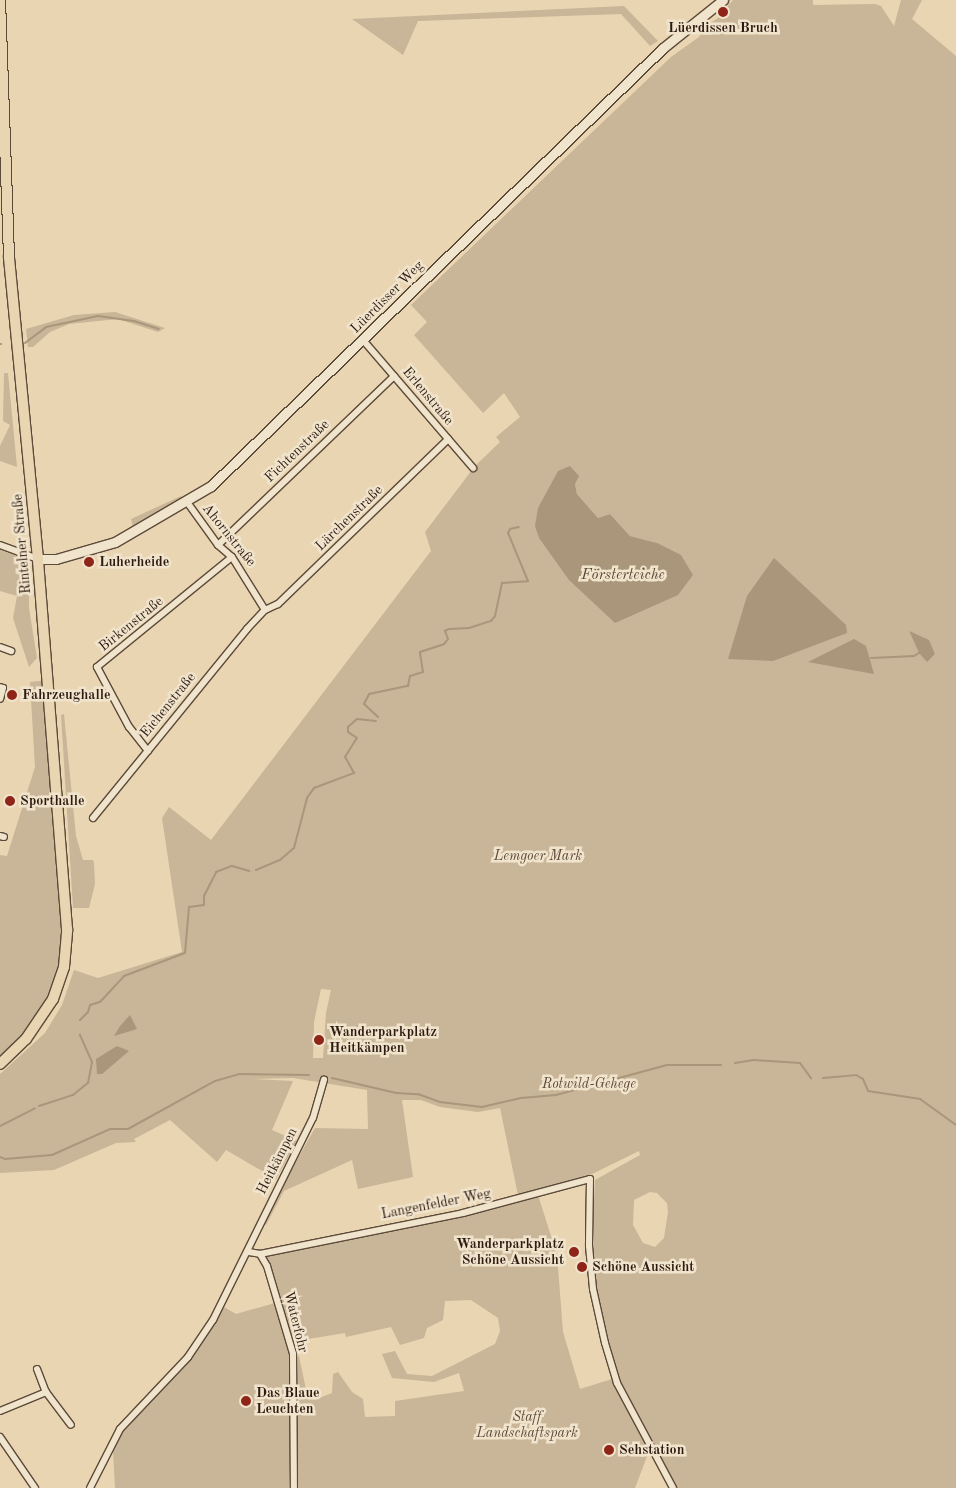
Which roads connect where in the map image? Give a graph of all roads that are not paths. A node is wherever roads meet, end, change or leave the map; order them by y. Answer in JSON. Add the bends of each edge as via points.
{"nodes":[{"id":1,"x":0,"y":0,"type":"edge"},
{"id":2,"x":723,"y":0,"type":"edge"},
{"id":3,"x":363,"y":340,"type":"junction"},
{"id":4,"x":394,"y":376,"type":"junction"},
{"id":5,"x":448,"y":439,"type":"junction"},
{"id":6,"x":473,"y":468,"type":"dead end"},
{"id":7,"x":188,"y":502,"type":"junction"},
{"id":8,"x":218,"y":545,"type":"junction"},
{"id":9,"x":0,"y":546,"type":"edge"},
{"id":10,"x":232,"y":557,"type":"junction"},
{"id":11,"x":38,"y":559,"type":"junction"},
{"id":12,"x":265,"y":610,"type":"junction"},
{"id":13,"x":0,"y":647,"type":"edge"},
{"id":14,"x":11,"y":651,"type":"dead end"},
{"id":15,"x":0,"y":687,"type":"edge"},
{"id":16,"x":0,"y":699,"type":"edge"},
{"id":17,"x":148,"y":750,"type":"junction"},
{"id":18,"x":93,"y":818,"type":"dead end"},
{"id":19,"x":0,"y":1064,"type":"edge"},
{"id":20,"x":324,"y":1080,"type":"dead end"},
{"id":21,"x":248,"y":1252,"type":"junction"},
{"id":22,"x":260,"y":1254,"type":"junction"},
{"id":23,"x":37,"y":1369,"type":"dead end"},
{"id":24,"x":46,"y":1392,"type":"junction"},
{"id":25,"x":0,"y":1411,"type":"edge"},
{"id":26,"x":72,"y":1425,"type":"dead end"},
{"id":27,"x":0,"y":1437,"type":"edge"},
{"id":28,"x":35,"y":1488,"type":"edge"},
{"id":29,"x":90,"y":1488,"type":"edge"},
{"id":30,"x":294,"y":1488,"type":"edge"},
{"id":31,"x":673,"y":1488,"type":"edge"}],
"edges":[{"from":1,"to":11,"type":"main road","name":"Rintelner Straße","via":[[9,258]]},
{"from":2,"to":3,"type":"main road","name":"Lüerdisser Weg","via":[[663,48]]},
{"from":3,"to":4,"type":"street","name":"Erlenstraße"},
{"from":3,"to":7,"type":"main road","name":"Lüerdisser Weg","via":[[233,466]]},
{"from":4,"to":5,"type":"street","name":"Erlenstraße"},
{"from":4,"to":8,"type":"street","name":"Fichtenstraße"},
{"from":5,"to":6,"type":"street","name":"Erlenstraße"},
{"from":5,"to":12,"type":"street","name":"Lärchenstraße","via":[[278,604]]},
{"from":7,"to":8,"type":"street","name":"Ahornstraße"},
{"from":7,"to":11,"type":"main road","name":"Lüerdisser Weg","via":[[115,542],[61,558]]},
{"from":8,"to":10,"type":"street","name":"Ahornstraße"},
{"from":9,"to":11,"type":"street"},
{"from":10,"to":12,"type":"street","name":"Ahornstraße"},
{"from":10,"to":17,"type":"street","name":"Birkenstraße","via":[[97,667],[129,727]]},
{"from":11,"to":19,"type":"main road","name":"Rintelner Straße","via":[[67,910],[67,946],[61,981],[42,1019]]},
{"from":12,"to":17,"type":"street","name":"Eichenstraße"},
{"from":13,"to":14,"type":"street"},
{"from":15,"to":16,"type":"street","via":[[3,688]]},
{"from":17,"to":18,"type":"street","name":"Eichenstraße"},
{"from":20,"to":21,"type":"street","name":"Heitkämpen","via":[[316,1112],[265,1211]]},
{"from":21,"to":22,"type":"street","name":"Langenfelder Weg"},
{"from":21,"to":29,"type":"street","via":[[201,1339],[120,1428]]},
{"from":22,"to":30,"type":"street","name":"Waterfohr","via":[[268,1266],[293,1354]]},
{"from":22,"to":31,"type":"street","name":"Langenfelder Weg","via":[[478,1209],[590,1179],[589,1246],[593,1289],[605,1343],[621,1391]]},
{"from":23,"to":24,"type":"street"},
{"from":24,"to":25,"type":"street"},
{"from":24,"to":26,"type":"street"},
{"from":27,"to":28,"type":"street"}]}
